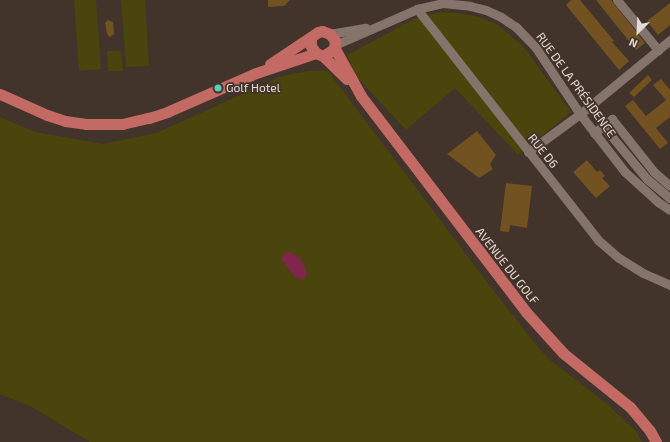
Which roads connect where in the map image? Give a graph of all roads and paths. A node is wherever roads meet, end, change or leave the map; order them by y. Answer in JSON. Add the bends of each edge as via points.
{"nodes":[{"id":1,"x":617,"y":0,"type":"edge"},
{"id":2,"x":417,"y":10,"type":"junction"},
{"id":3,"x":378,"y":26,"type":"junction"},
{"id":4,"x":330,"y":34,"type":"junction"},
{"id":5,"x":312,"y":37,"type":"junction"},
{"id":6,"x":670,"y":40,"type":"edge"},
{"id":7,"x":335,"y":46,"type":"junction"},
{"id":8,"x":658,"y":50,"type":"junction"},
{"id":9,"x":319,"y":54,"type":"junction"},
{"id":10,"x":256,"y":73,"type":"junction"},
{"id":11,"x":355,"y":88,"type":"junction"},
{"id":12,"x":0,"y":94,"type":"edge"},
{"id":13,"x":580,"y":114,"type":"junction"},
{"id":14,"x":604,"y":126,"type":"junction"},
{"id":15,"x":594,"y":133,"type":"junction"},
{"id":16,"x":528,"y":152,"type":"junction"},
{"id":17,"x":670,"y":186,"type":"edge"},
{"id":18,"x":670,"y":198,"type":"edge"},
{"id":19,"x":670,"y":210,"type":"edge"},
{"id":20,"x":670,"y":285,"type":"edge"},
{"id":21,"x":656,"y":442,"type":"edge"}],
"edges":[{"from":1,"to":8,"type":"street"},
{"from":2,"to":3,"type":"street","name":"RUE DE LA PRÉSIDENCE"},
{"from":2,"to":13,"type":"street","name":"RUE DE LA PRÉSIDENCE","via":[[443,3],[454,3],[486,10],[501,17],[516,27],[536,48]]},
{"from":2,"to":16,"type":"street","name":"RUE D6"},
{"from":3,"to":4,"type":"street","name":"RUE DE LA PRÉSIDENCE"},
{"from":3,"to":7,"type":"street","name":"RUE DE LA PRÉSIDENCE"},
{"from":4,"to":5,"type":"main road","via":[[322,31]]},
{"from":4,"to":7,"type":"main road","name":"AVENUE DU GOLF"},
{"from":5,"to":9,"type":"main road","via":[[311,46]]},
{"from":5,"to":10,"type":"main road"},
{"from":6,"to":8,"type":"street"},
{"from":7,"to":9,"type":"main road","via":[[331,52]]},
{"from":7,"to":11,"type":"main road","name":"AVENUE DU GOLF"},
{"from":8,"to":13,"type":"street"},
{"from":9,"to":10,"type":"main road"},
{"from":9,"to":11,"type":"main road","name":"AVENUE DU GOLF"},
{"from":10,"to":12,"type":"main road","via":[[167,112],[122,124],[65,121]]},
{"from":11,"to":21,"type":"main road","name":"AVENUE DU GOLF","via":[[548,338],[580,368],[630,407],[650,430]]},
{"from":13,"to":15,"type":"street","name":"RUE DE LA PRÉSIDENCE"},
{"from":13,"to":16,"type":"street"},
{"from":14,"to":15,"type":"street"},
{"from":14,"to":17,"type":"street","via":[[612,119],[654,172]]},
{"from":14,"to":18,"type":"street","via":[[647,179]]},
{"from":15,"to":19,"type":"street","name":"RUE DE LA PRÉSIDENCE","via":[[625,172]]},
{"from":16,"to":20,"type":"street","name":"RUE D6","via":[[598,240],[619,258],[643,273]]}]}
